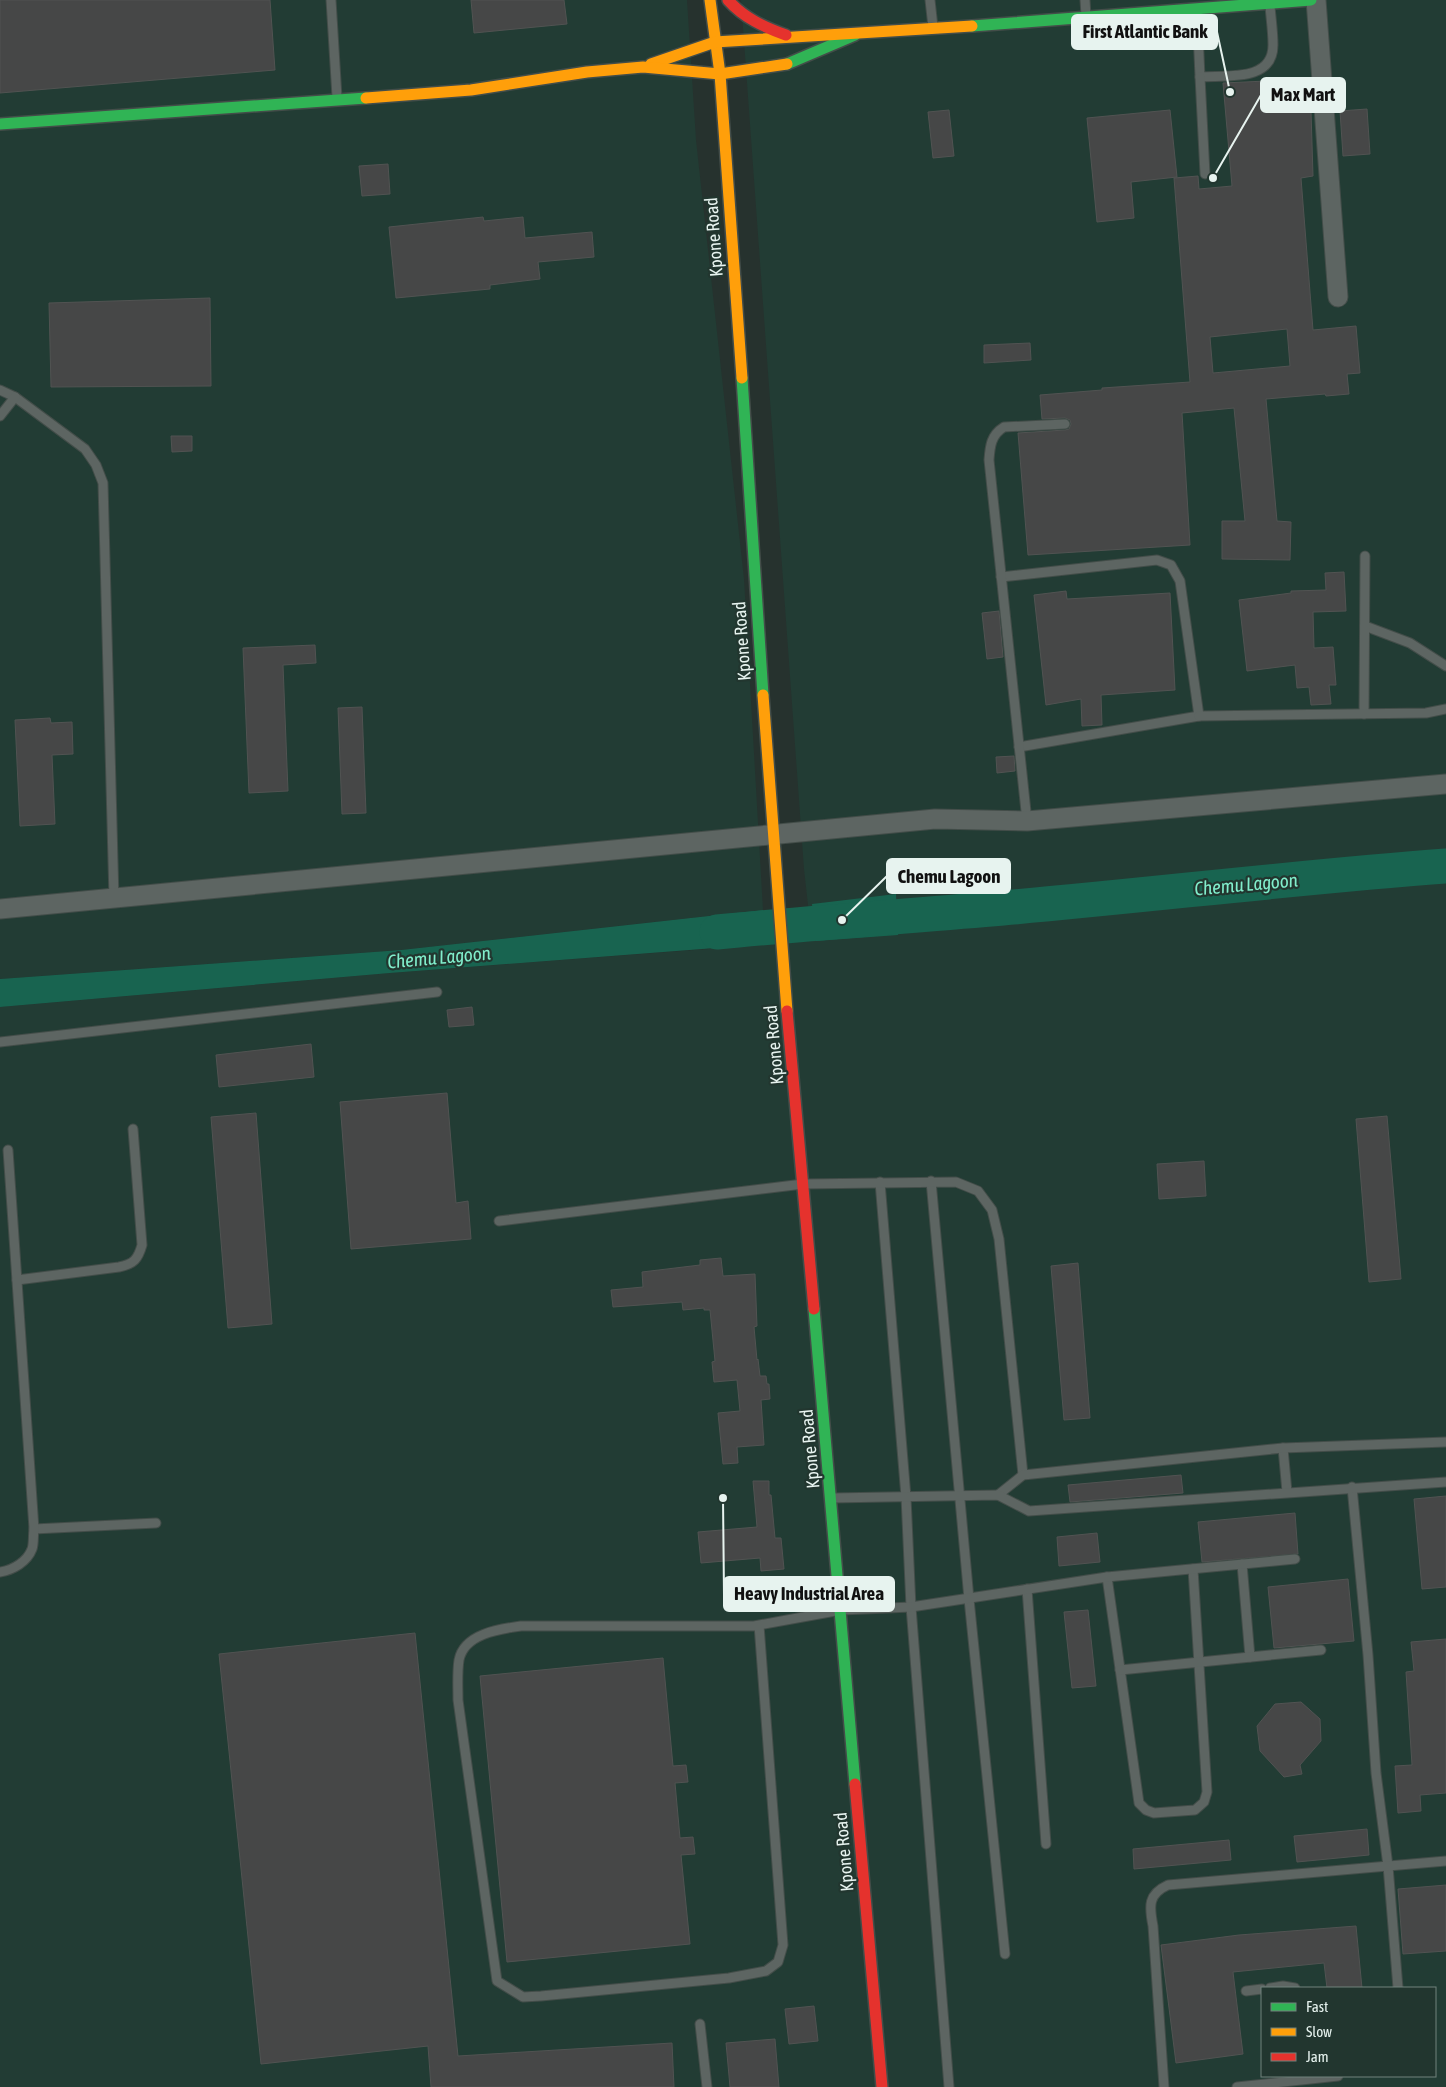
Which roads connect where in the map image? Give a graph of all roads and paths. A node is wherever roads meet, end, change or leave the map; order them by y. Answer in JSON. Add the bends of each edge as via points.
{"nodes":[{"id":1,"x":331,"y":0,"type":"edge"},
{"id":2,"x":710,"y":0,"type":"edge"},
{"id":3,"x":728,"y":0,"type":"edge"},
{"id":4,"x":930,"y":0,"type":"edge"},
{"id":5,"x":1085,"y":0,"type":"edge"},
{"id":6,"x":1311,"y":0,"type":"edge"},
{"id":7,"x":1316,"y":0,"type":"edge"},
{"id":8,"x":1270,"y":3,"type":"junction"},
{"id":9,"x":1196,"y":9,"type":"junction"},
{"id":10,"x":1086,"y":17,"type":"junction"},
{"id":11,"x":933,"y":28,"type":"junction"},
{"id":12,"x":855,"y":34,"type":"junction"},
{"id":13,"x":789,"y":37,"type":"junction"},
{"id":14,"x":714,"y":42,"type":"junction"},
{"id":15,"x":643,"y":67,"type":"junction"},
{"id":16,"x":720,"y":74,"type":"junction"},
{"id":17,"x":1200,"y":77,"type":"junction"},
{"id":18,"x":338,"y":100,"type":"junction"},
{"id":19,"x":0,"y":124,"type":"edge"},
{"id":20,"x":1205,"y":174,"type":"dead end"},
{"id":21,"x":1338,"y":297,"type":"dead end"},
{"id":22,"x":0,"y":390,"type":"edge"},
{"id":23,"x":15,"y":397,"type":"junction"},
{"id":24,"x":0,"y":416,"type":"edge"},
{"id":25,"x":1065,"y":424,"type":"dead end"},
{"id":26,"x":1365,"y":556,"type":"dead end"},
{"id":27,"x":1001,"y":577,"type":"junction"},
{"id":28,"x":1365,"y":626,"type":"junction"},
{"id":29,"x":1446,"y":666,"type":"edge"},
{"id":30,"x":1446,"y":709,"type":"edge"},
{"id":31,"x":1364,"y":714,"type":"junction"},
{"id":32,"x":1199,"y":716,"type":"junction"},
{"id":33,"x":1019,"y":746,"type":"junction"},
{"id":34,"x":1446,"y":784,"type":"edge"},
{"id":35,"x":1027,"y":821,"type":"junction"},
{"id":36,"x":775,"y":835,"type":"junction"},
{"id":37,"x":114,"y":898,"type":"junction"},
{"id":38,"x":0,"y":909,"type":"edge"},
{"id":39,"x":437,"y":992,"type":"dead end"},
{"id":40,"x":0,"y":1042,"type":"edge"},
{"id":41,"x":133,"y":1129,"type":"dead end"},
{"id":42,"x":8,"y":1150,"type":"dead end"},
{"id":43,"x":931,"y":1181,"type":"junction"},
{"id":44,"x":880,"y":1182,"type":"junction"},
{"id":45,"x":803,"y":1184,"type":"junction"},
{"id":46,"x":499,"y":1222,"type":"dead end"},
{"id":47,"x":17,"y":1280,"type":"junction"},
{"id":48,"x":1446,"y":1442,"type":"edge"},
{"id":49,"x":1283,"y":1448,"type":"junction"},
{"id":50,"x":1023,"y":1475,"type":"junction"},
{"id":51,"x":1446,"y":1482,"type":"edge"},
{"id":52,"x":1352,"y":1488,"type":"junction"},
{"id":53,"x":1287,"y":1492,"type":"junction"},
{"id":54,"x":961,"y":1495,"type":"junction"},
{"id":55,"x":998,"y":1495,"type":"junction"},
{"id":56,"x":906,"y":1497,"type":"junction"},
{"id":57,"x":832,"y":1498,"type":"junction"},
{"id":58,"x":156,"y":1522,"type":"dead end"},
{"id":59,"x":34,"y":1529,"type":"junction"},
{"id":60,"x":1295,"y":1559,"type":"dead end"},
{"id":61,"x":1242,"y":1564,"type":"junction"},
{"id":62,"x":1193,"y":1569,"type":"junction"},
{"id":63,"x":0,"y":1572,"type":"edge"},
{"id":64,"x":1107,"y":1577,"type":"junction"},
{"id":65,"x":1027,"y":1590,"type":"junction"},
{"id":66,"x":969,"y":1599,"type":"junction"},
{"id":67,"x":911,"y":1607,"type":"junction"},
{"id":68,"x":841,"y":1610,"type":"junction"},
{"id":69,"x":759,"y":1625,"type":"junction"},
{"id":70,"x":1321,"y":1650,"type":"dead end"},
{"id":71,"x":1250,"y":1657,"type":"junction"},
{"id":72,"x":1200,"y":1663,"type":"junction"},
{"id":73,"x":1120,"y":1670,"type":"junction"},
{"id":74,"x":1046,"y":1844,"type":"dead end"},
{"id":75,"x":1446,"y":1861,"type":"edge"},
{"id":76,"x":1388,"y":1866,"type":"junction"},
{"id":77,"x":1004,"y":1954,"type":"dead end"},
{"id":78,"x":1398,"y":1987,"type":"edge"},
{"id":79,"x":1261,"y":1989,"type":"edge"},
{"id":80,"x":1246,"y":1992,"type":"dead end"},
{"id":81,"x":700,"y":2024,"type":"dead end"},
{"id":82,"x":1326,"y":2080,"type":"edge"},
{"id":83,"x":1249,"y":2086,"type":"edge"},
{"id":84,"x":707,"y":2087,"type":"edge"},
{"id":85,"x":882,"y":2087,"type":"edge"},
{"id":86,"x":949,"y":2087,"type":"edge"},
{"id":87,"x":1164,"y":2087,"type":"edge"},
{"id":88,"x":1236,"y":2087,"type":"edge"}],
"edges":[{"from":1,"to":18,"type":"lane"},
{"from":2,"to":14,"type":"main road","name":"Kpone Road"},
{"from":3,"to":13,"type":"main road","via":[[764,27]]},
{"from":4,"to":11,"type":"lane"},
{"from":5,"to":10,"type":"lane"},
{"from":6,"to":8,"type":"main road"},
{"from":7,"to":21,"type":"street"},
{"from":8,"to":9,"type":"main road"},
{"from":8,"to":17,"type":"lane","via":[[1273,46],[1271,59],[1265,68],[1252,74]]},
{"from":9,"to":10,"type":"main road"},
{"from":9,"to":17,"type":"lane"},
{"from":10,"to":11,"type":"main road"},
{"from":11,"to":12,"type":"main road"},
{"from":12,"to":13,"type":"main road"},
{"from":12,"to":16,"type":"main road","via":[[790,64]]},
{"from":13,"to":14,"type":"main road"},
{"from":14,"to":15,"type":"main road"},
{"from":14,"to":16,"type":"main road","name":"Kpone Road"},
{"from":15,"to":16,"type":"main road"},
{"from":15,"to":18,"type":"main road","via":[[471,90]]},
{"from":16,"to":36,"type":"main road","name":"Kpone Road"},
{"from":17,"to":20,"type":"lane"},
{"from":18,"to":19,"type":"main road"},
{"from":22,"to":23,"type":"lane"},
{"from":23,"to":24,"type":"lane"},
{"from":23,"to":37,"type":"lane","via":[[85,449],[103,484]]},
{"from":25,"to":27,"type":"lane","via":[[1004,427],[996,432],[990,443]]},
{"from":26,"to":28,"type":"lane"},
{"from":27,"to":32,"type":"lane","via":[[1157,560],[1171,565],[1180,581]]},
{"from":27,"to":33,"type":"lane"},
{"from":28,"to":29,"type":"lane","via":[[1410,643]]},
{"from":28,"to":31,"type":"lane"},
{"from":30,"to":31,"type":"lane","via":[[1426,713]]},
{"from":31,"to":32,"type":"lane"},
{"from":32,"to":33,"type":"lane"},
{"from":33,"to":35,"type":"lane"},
{"from":34,"to":35,"type":"street"},
{"from":35,"to":36,"type":"street","via":[[934,819]]},
{"from":36,"to":37,"type":"street"},
{"from":36,"to":45,"type":"main road","name":"Kpone Road","via":[[778,904]]},
{"from":37,"to":38,"type":"street"},
{"from":39,"to":40,"type":"lane"},
{"from":41,"to":47,"type":"lane","via":[[142,1245],[139,1257],[131,1265]]},
{"from":42,"to":47,"type":"lane"},
{"from":43,"to":44,"type":"lane"},
{"from":43,"to":50,"type":"lane","via":[[956,1182],[978,1191],[992,1210],[999,1239]]},
{"from":43,"to":54,"type":"lane"},
{"from":44,"to":45,"type":"lane"},
{"from":44,"to":56,"type":"lane"},
{"from":45,"to":46,"type":"lane"},
{"from":45,"to":57,"type":"main road","name":"Kpone Road"},
{"from":47,"to":59,"type":"lane"},
{"from":48,"to":49,"type":"lane"},
{"from":49,"to":50,"type":"lane"},
{"from":49,"to":53,"type":"lane"},
{"from":50,"to":55,"type":"lane"},
{"from":51,"to":52,"type":"lane"},
{"from":52,"to":53,"type":"lane"},
{"from":52,"to":76,"type":"lane","via":[[1376,1773]]},
{"from":53,"to":55,"type":"lane","via":[[1029,1511]]},
{"from":54,"to":55,"type":"lane"},
{"from":54,"to":56,"type":"lane"},
{"from":54,"to":66,"type":"lane"},
{"from":56,"to":57,"type":"lane"},
{"from":56,"to":67,"type":"lane"},
{"from":57,"to":68,"type":"main road","name":"Kpone Road"},
{"from":58,"to":59,"type":"lane"},
{"from":59,"to":63,"type":"lane","via":[[32,1549],[23,1562],[10,1571]]},
{"from":60,"to":61,"type":"lane"},
{"from":61,"to":62,"type":"lane"},
{"from":61,"to":71,"type":"lane"},
{"from":62,"to":64,"type":"lane"},
{"from":62,"to":72,"type":"lane"},
{"from":64,"to":65,"type":"lane"},
{"from":64,"to":73,"type":"lane"},
{"from":65,"to":66,"type":"lane"},
{"from":65,"to":74,"type":"lane"},
{"from":66,"to":67,"type":"lane"},
{"from":66,"to":77,"type":"lane"},
{"from":67,"to":68,"type":"lane"},
{"from":67,"to":86,"type":"lane"},
{"from":68,"to":69,"type":"lane"},
{"from":68,"to":85,"type":"main road","name":"Kpone Road"},
{"from":69,"to":69,"type":"lane","via":[[783,1945],[778,1962],[766,1970],[729,1978],[541,1996],[523,1997],[497,1981],[458,1700],[459,1659],[467,1645],[490,1631],[521,1626]]},
{"from":70,"to":71,"type":"lane"},
{"from":71,"to":72,"type":"lane"},
{"from":72,"to":73,"type":"lane"},
{"from":72,"to":73,"type":"lane","via":[[1207,1792],[1204,1802],[1195,1810],[1154,1813],[1139,1803]]},
{"from":75,"to":76,"type":"lane"},
{"from":76,"to":78,"type":"lane"},
{"from":76,"to":87,"type":"lane","via":[[1168,1885],[1157,1890],[1149,1908]]},
{"from":79,"to":80,"type":"lane"},
{"from":81,"to":84,"type":"lane"},
{"from":82,"to":83,"type":"lane"},
{"from":83,"to":88,"type":"lane"}]}
